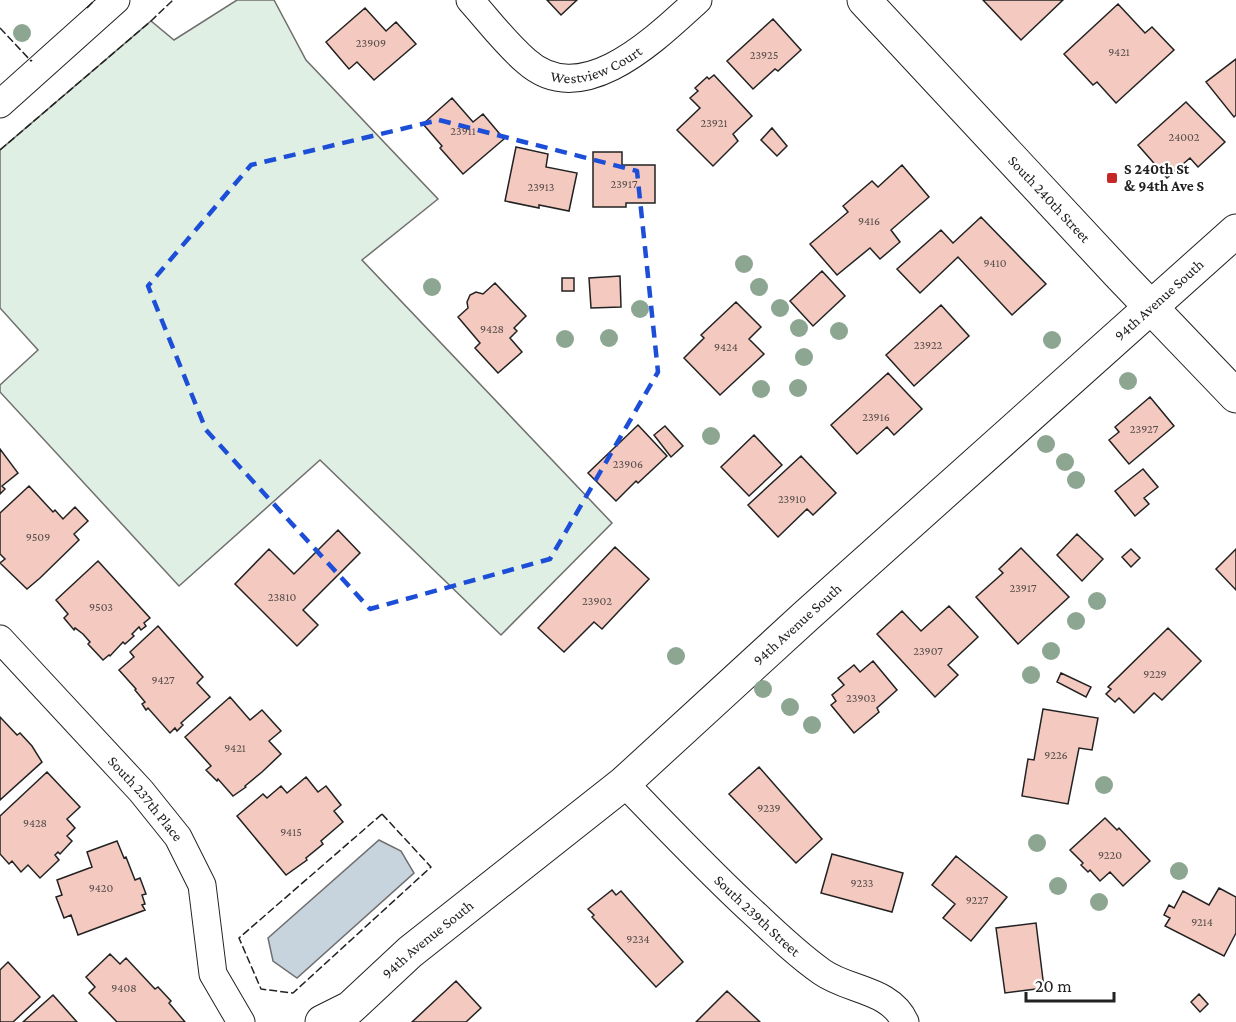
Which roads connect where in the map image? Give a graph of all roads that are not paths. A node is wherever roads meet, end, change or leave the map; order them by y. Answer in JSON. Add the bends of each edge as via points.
{"nodes":[{"id":1,"x":116,"y":0,"type":"edge"},
{"id":2,"x":470,"y":0,"type":"edge"},
{"id":3,"x":698,"y":0,"type":"edge"},
{"id":4,"x":864,"y":0,"type":"edge"},
{"id":5,"x":0,"y":104,"type":"edge"},
{"id":6,"x":1236,"y":231,"type":"edge"},
{"id":7,"x":1149,"y":307,"type":"junction"},
{"id":8,"x":1236,"y":396,"type":"edge"},
{"id":9,"x":0,"y":639,"type":"edge"},
{"id":10,"x":624,"y":783,"type":"junction"},
{"id":11,"x":224,"y":992,"type":"junction"},
{"id":12,"x":339,"y":1017,"type":"edge"},
{"id":13,"x":241,"y":1022,"type":"edge"},
{"id":14,"x":255,"y":1022,"type":"edge"},
{"id":15,"x":905,"y":1022,"type":"edge"}],
"edges":[{"from":1,"to":5,"type":"street"},
{"from":2,"to":3,"type":"street","name":"Westview Court","via":[[526,61],[548,74],[570,78],[598,72],[630,57]]},
{"from":4,"to":7,"type":"street","name":"South 240th Street"},
{"from":6,"to":7,"type":"street","name":"94th Avenue South"},
{"from":7,"to":8,"type":"street","name":"South 240th Street"},
{"from":7,"to":10,"type":"street","name":"94th Avenue South"},
{"from":9,"to":11,"type":"street","name":"South 237th Place","via":[[141,791],[178,837],[202,885],[213,975]]},
{"from":10,"to":12,"type":"street","name":"94th Avenue South","via":[[410,952]]},
{"from":10,"to":15,"type":"street","name":"South 239th Street","via":[[794,951],[837,981],[884,998]]},
{"from":11,"to":13,"type":"street","name":"South 237th Place"},
{"from":11,"to":14,"type":"street","name":"South 237th Place"}]}
